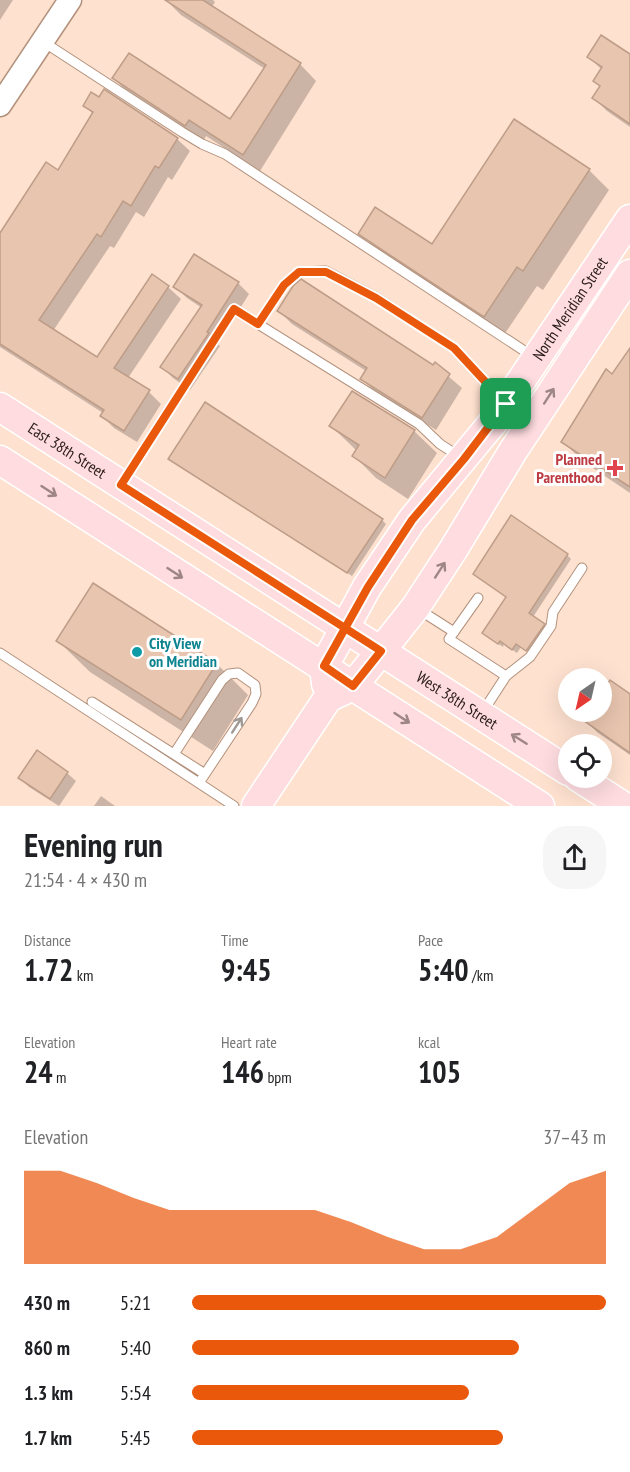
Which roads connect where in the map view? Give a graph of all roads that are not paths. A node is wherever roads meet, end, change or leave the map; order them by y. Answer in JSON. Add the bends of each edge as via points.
{"nodes":[{"id":1,"x":70,"y":0,"type":"edge"},
{"id":2,"x":42,"y":41,"type":"junction"},
{"id":3,"x":0,"y":105,"type":"edge"},
{"id":4,"x":630,"y":219,"type":"edge"},
{"id":5,"x":630,"y":274,"type":"edge"},
{"id":6,"x":258,"y":324,"type":"junction"},
{"id":7,"x":537,"y":359,"type":"junction"},
{"id":8,"x":506,"y":404,"type":"junction"},
{"id":9,"x":0,"y":407,"type":"edge"},
{"id":10,"x":464,"y":459,"type":"junction"},
{"id":11,"x":0,"y":460,"type":"edge"},
{"id":12,"x":121,"y":485,"type":"junction"},
{"id":13,"x":582,"y":568,"type":"dead end"},
{"id":14,"x":478,"y":598,"type":"dead end"},
{"id":15,"x":415,"y":608,"type":"junction"},
{"id":16,"x":345,"y":628,"type":"junction"},
{"id":17,"x":454,"y":632,"type":"junction"},
{"id":18,"x":381,"y":651,"type":"junction"},
{"id":19,"x":0,"y":653,"type":"edge"},
{"id":20,"x":324,"y":666,"type":"junction"},
{"id":21,"x":506,"y":676,"type":"junction"},
{"id":22,"x":353,"y":686,"type":"junction"},
{"id":23,"x":327,"y":698,"type":"junction"},
{"id":24,"x":92,"y":702,"type":"dead end"},
{"id":25,"x":481,"y":715,"type":"junction"},
{"id":26,"x":174,"y":754,"type":"junction"},
{"id":27,"x":558,"y":765,"type":"edge"},
{"id":28,"x":205,"y":774,"type":"junction"},
{"id":29,"x":199,"y":783,"type":"junction"},
{"id":30,"x":595,"y":788,"type":"edge"},
{"id":31,"x":234,"y":806,"type":"edge"},
{"id":32,"x":256,"y":806,"type":"edge"},
{"id":33,"x":540,"y":806,"type":"edge"},
{"id":34,"x":623,"y":806,"type":"edge"}],
"edges":[{"from":1,"to":2,"type":"street"},
{"from":2,"to":3,"type":"street"},
{"from":2,"to":7,"type":"lane","via":[[182,132],[225,154]]},
{"from":4,"to":7,"type":"main road","name":"North Meridian Street"},
{"from":15,"to":5,"type":"main road","name":"North Meridian Street","one_way":true},
{"from":6,"to":8,"type":"lane","via":[[284,285],[299,272],[326,272],[376,298],[454,348]]},
{"from":6,"to":10,"type":"lane","via":[[419,424]]},
{"from":6,"to":12,"type":"lane","via":[[234,309]]},
{"from":7,"to":8,"type":"main road","name":"North Meridian Street"},
{"from":8,"to":10,"type":"main road","name":"North Meridian Street"},
{"from":9,"to":12,"type":"main road","name":"East 38th Street"},
{"from":10,"to":16,"type":"main road","name":"North Meridian Street","via":[[412,520]]},
{"from":11,"to":20,"type":"main road","one_way":true},
{"from":12,"to":16,"type":"main road","name":"East 38th Street"},
{"from":13,"to":21,"type":"lane","via":[[530,657]]},
{"from":14,"to":17,"type":"lane"},
{"from":15,"to":17,"type":"lane"},
{"from":15,"to":18,"type":"main road","name":"North Meridian Street"},
{"from":16,"to":18,"type":"main road","name":"West 38th Street"},
{"from":16,"to":20,"type":"main road","name":"North Meridian Street"},
{"from":17,"to":21,"type":"lane","via":[[450,639]]},
{"from":18,"to":22,"type":"main road","name":"North Meridian Street"},
{"from":18,"to":25,"type":"main road","name":"West 38th Street"},
{"from":19,"to":29,"type":"lane"},
{"from":20,"to":22,"type":"main road"},
{"from":20,"to":23,"type":"main road"},
{"from":21,"to":25,"type":"lane"},
{"from":22,"to":23,"type":"main road","name":"North Meridian Street"},
{"from":22,"to":33,"type":"main road","one_way":true},
{"from":23,"to":32,"type":"main road"},
{"from":24,"to":26,"type":"lane"},
{"from":27,"to":25,"type":"main road","name":"West 38th Street","one_way":true},
{"from":26,"to":28,"type":"lane"},
{"from":28,"to":26,"type":"lane","one_way":true,"via":[[256,694],[255,685],[238,673],[222,680]]},
{"from":28,"to":29,"type":"lane"},
{"from":29,"to":31,"type":"lane"},
{"from":30,"to":34,"type":"main road"}]}
